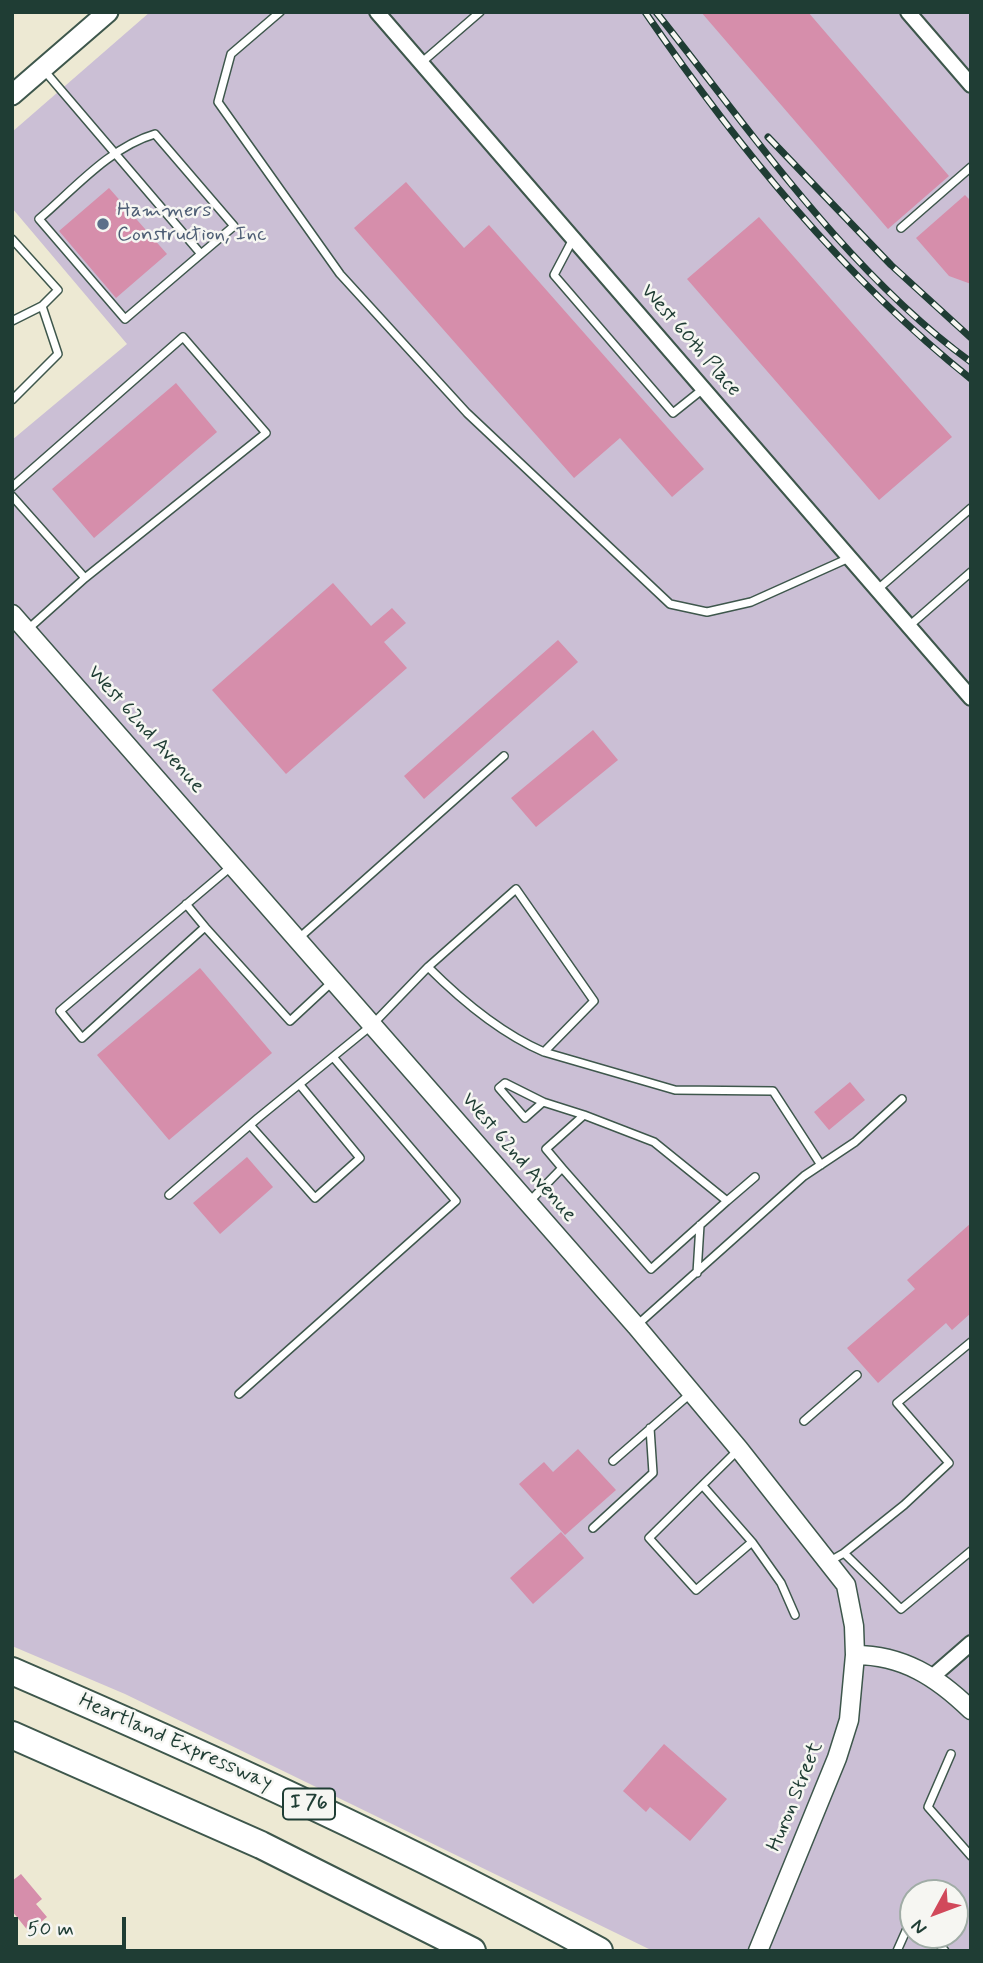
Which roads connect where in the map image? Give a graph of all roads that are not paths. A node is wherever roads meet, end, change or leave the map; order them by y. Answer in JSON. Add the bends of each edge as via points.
{"nodes":[{"id":1,"x":108,"y":12,"type":"edge"},
{"id":2,"x":280,"y":12,"type":"edge"},
{"id":3,"x":377,"y":12,"type":"edge"},
{"id":4,"x":480,"y":12,"type":"edge"},
{"id":5,"x":908,"y":12,"type":"edge"},
{"id":6,"x":421,"y":63,"type":"junction"},
{"id":7,"x":42,"y":69,"type":"junction"},
{"id":8,"x":971,"y":85,"type":"edge"},
{"id":9,"x":12,"y":94,"type":"edge"},
{"id":10,"x":115,"y":154,"type":"junction"},
{"id":11,"x":971,"y":167,"type":"edge"},
{"id":12,"x":901,"y":228,"type":"dead end"},
{"id":13,"x":12,"y":239,"type":"edge"},
{"id":14,"x":573,"y":239,"type":"junction"},
{"id":15,"x":201,"y":254,"type":"junction"},
{"id":16,"x":42,"y":306,"type":"junction"},
{"id":17,"x":12,"y":321,"type":"edge"},
{"id":18,"x":703,"y":388,"type":"junction"},
{"id":19,"x":12,"y":400,"type":"edge"},
{"id":20,"x":12,"y":486,"type":"edge"},
{"id":21,"x":12,"y":496,"type":"edge"},
{"id":22,"x":971,"y":508,"type":"edge"},
{"id":23,"x":850,"y":558,"type":"junction"},
{"id":24,"x":971,"y":572,"type":"edge"},
{"id":25,"x":85,"y":578,"type":"junction"},
{"id":26,"x":877,"y":590,"type":"junction"},
{"id":27,"x":12,"y":614,"type":"edge"},
{"id":28,"x":909,"y":626,"type":"junction"},
{"id":29,"x":26,"y":630,"type":"junction"},
{"id":30,"x":971,"y":698,"type":"edge"},
{"id":31,"x":504,"y":756,"type":"dead end"},
{"id":32,"x":233,"y":864,"type":"junction"},
{"id":33,"x":186,"y":904,"type":"junction"},
{"id":34,"x":205,"y":927,"type":"junction"},
{"id":35,"x":299,"y":939,"type":"junction"},
{"id":36,"x":428,"y":967,"type":"junction"},
{"id":37,"x":334,"y":980,"type":"junction"},
{"id":38,"x":372,"y":1026,"type":"junction"},
{"id":39,"x":544,"y":1052,"type":"junction"},
{"id":40,"x":333,"y":1057,"type":"junction"},
{"id":41,"x":300,"y":1085,"type":"junction"},
{"id":42,"x":902,"y":1099,"type":"dead end"},
{"id":43,"x":542,"y":1102,"type":"junction"},
{"id":44,"x":584,"y":1115,"type":"junction"},
{"id":45,"x":250,"y":1125,"type":"junction"},
{"id":46,"x":821,"y":1165,"type":"junction"},
{"id":47,"x":562,"y":1168,"type":"junction"},
{"id":48,"x":755,"y":1177,"type":"dead end"},
{"id":49,"x":169,"y":1195,"type":"dead end"},
{"id":50,"x":727,"y":1201,"type":"junction"},
{"id":51,"x":527,"y":1203,"type":"junction"},
{"id":52,"x":700,"y":1226,"type":"junction"},
{"id":53,"x":696,"y":1273,"type":"junction"},
{"id":54,"x":636,"y":1326,"type":"junction"},
{"id":55,"x":971,"y":1342,"type":"edge"},
{"id":56,"x":857,"y":1375,"type":"dead end"},
{"id":57,"x":691,"y":1393,"type":"junction"},
{"id":58,"x":239,"y":1394,"type":"dead end"},
{"id":59,"x":804,"y":1421,"type":"dead end"},
{"id":60,"x":650,"y":1428,"type":"junction"},
{"id":61,"x":739,"y":1449,"type":"junction"},
{"id":62,"x":612,"y":1461,"type":"dead end"},
{"id":63,"x":703,"y":1486,"type":"junction"},
{"id":64,"x":593,"y":1528,"type":"dead end"},
{"id":65,"x":752,"y":1542,"type":"junction"},
{"id":66,"x":971,"y":1551,"type":"edge"},
{"id":67,"x":837,"y":1557,"type":"junction"},
{"id":68,"x":795,"y":1615,"type":"dead end"},
{"id":69,"x":971,"y":1643,"type":"edge"},
{"id":70,"x":855,"y":1655,"type":"junction"},
{"id":71,"x":12,"y":1671,"type":"edge"},
{"id":72,"x":932,"y":1677,"type":"junction"},
{"id":73,"x":971,"y":1710,"type":"edge"},
{"id":74,"x":12,"y":1735,"type":"edge"},
{"id":75,"x":951,"y":1754,"type":"dead end"},
{"id":76,"x":971,"y":1856,"type":"edge"},
{"id":77,"x":472,"y":1951,"type":"edge"},
{"id":78,"x":599,"y":1951,"type":"edge"},
{"id":79,"x":758,"y":1951,"type":"edge"}],
"edges":[{"from":1,"to":7,"type":"main road"},
{"from":2,"to":23,"type":"lane","via":[[231,54],[218,102],[340,274],[467,413],[670,604],[707,612],[751,602]]},
{"from":3,"to":6,"type":"street","name":"West 60th Place"},
{"from":4,"to":6,"type":"lane"},
{"from":5,"to":8,"type":"street"},
{"from":6,"to":14,"type":"street","name":"West 60th Place"},
{"from":7,"to":9,"type":"main road"},
{"from":7,"to":10,"type":"lane"},
{"from":10,"to":15,"type":"lane"},
{"from":10,"to":15,"type":"lane","via":[[131,141],[155,134],[225,215],[234,226]]},
{"from":10,"to":15,"type":"lane","via":[[39,219],[125,319]]},
{"from":11,"to":12,"type":"lane"},
{"from":13,"to":16,"type":"lane","via":[[58,290]]},
{"from":14,"to":18,"type":"street","name":"West 60th Place"},
{"from":14,"to":18,"type":"lane","via":[[554,275],[673,413]]},
{"from":16,"to":17,"type":"lane"},
{"from":16,"to":19,"type":"lane","via":[[58,354]]},
{"from":18,"to":23,"type":"street","name":"West 60th Place"},
{"from":20,"to":25,"type":"lane","via":[[183,337],[266,433]]},
{"from":21,"to":25,"type":"lane"},
{"from":22,"to":26,"type":"lane"},
{"from":23,"to":26,"type":"street","name":"West 60th Place"},
{"from":24,"to":28,"type":"lane"},
{"from":25,"to":29,"type":"lane"},
{"from":26,"to":28,"type":"street","name":"West 60th Place"},
{"from":27,"to":29,"type":"street","name":"West 62nd Avenue"},
{"from":28,"to":30,"type":"street","name":"West 60th Place"},
{"from":29,"to":32,"type":"street","name":"West 62nd Avenue"},
{"from":31,"to":35,"type":"lane"},
{"from":32,"to":33,"type":"lane"},
{"from":32,"to":35,"type":"street","name":"West 62nd Avenue"},
{"from":33,"to":34,"type":"lane"},
{"from":33,"to":34,"type":"lane","via":[[60,1011],[82,1038]]},
{"from":34,"to":37,"type":"lane","via":[[290,1021]]},
{"from":35,"to":37,"type":"street","name":"West 62nd Avenue"},
{"from":36,"to":38,"type":"lane"},
{"from":36,"to":39,"type":"lane","via":[[485,1016]]},
{"from":36,"to":39,"type":"lane","via":[[516,889],[594,1001]]},
{"from":37,"to":38,"type":"street","name":"West 62nd Avenue"},
{"from":38,"to":40,"type":"lane"},
{"from":38,"to":51,"type":"street","name":"West 62nd Avenue"},
{"from":39,"to":46,"type":"lane","via":[[675,1090],[773,1091]]},
{"from":40,"to":41,"type":"lane"},
{"from":40,"to":58,"type":"lane","via":[[457,1201]]},
{"from":41,"to":45,"type":"lane"},
{"from":41,"to":45,"type":"lane","via":[[360,1158],[315,1198]]},
{"from":42,"to":46,"type":"lane","via":[[855,1142]]},
{"from":43,"to":43,"type":"lane","via":[[505,1083],[499,1088],[525,1118]]},
{"from":43,"to":44,"type":"lane"},
{"from":44,"to":47,"type":"lane","via":[[546,1149]]},
{"from":44,"to":50,"type":"lane","via":[[654,1142]]},
{"from":45,"to":49,"type":"lane"},
{"from":46,"to":53,"type":"lane"},
{"from":47,"to":51,"type":"lane"},
{"from":47,"to":52,"type":"lane","via":[[651,1269]]},
{"from":48,"to":50,"type":"lane"},
{"from":50,"to":52,"type":"lane"},
{"from":51,"to":54,"type":"street","name":"West 62nd Avenue"},
{"from":52,"to":53,"type":"lane"},
{"from":53,"to":54,"type":"lane"},
{"from":54,"to":57,"type":"street","name":"West 62nd Avenue"},
{"from":55,"to":67,"type":"lane","via":[[897,1404],[948,1463],[904,1505]]},
{"from":56,"to":59,"type":"lane"},
{"from":57,"to":60,"type":"lane"},
{"from":57,"to":61,"type":"street","name":"West 62nd Avenue"},
{"from":60,"to":62,"type":"lane"},
{"from":60,"to":64,"type":"lane","via":[[653,1473]]},
{"from":61,"to":63,"type":"lane"},
{"from":61,"to":67,"type":"street","name":"West 62nd Avenue"},
{"from":63,"to":65,"type":"lane"},
{"from":63,"to":65,"type":"lane","via":[[649,1538],[696,1590]]},
{"from":65,"to":68,"type":"lane","via":[[781,1583]]},
{"from":66,"to":67,"type":"lane","via":[[901,1609]]},
{"from":67,"to":70,"type":"street","name":"West 62nd Avenue","via":[[854,1626]]},
{"from":69,"to":72,"type":"street"},
{"from":70,"to":72,"type":"street","via":[[887,1657]]},
{"from":70,"to":79,"type":"street","name":"Huron Street","via":[[842,1745]]},
{"from":71,"to":78,"type":"highway","name":"Heartland Expressway","number":"I 76","via":[[323,1810]]},
{"from":72,"to":73,"type":"street"},
{"from":74,"to":77,"type":"highway","via":[[261,1844]]},
{"from":75,"to":76,"type":"lane","via":[[928,1807]]}]}
